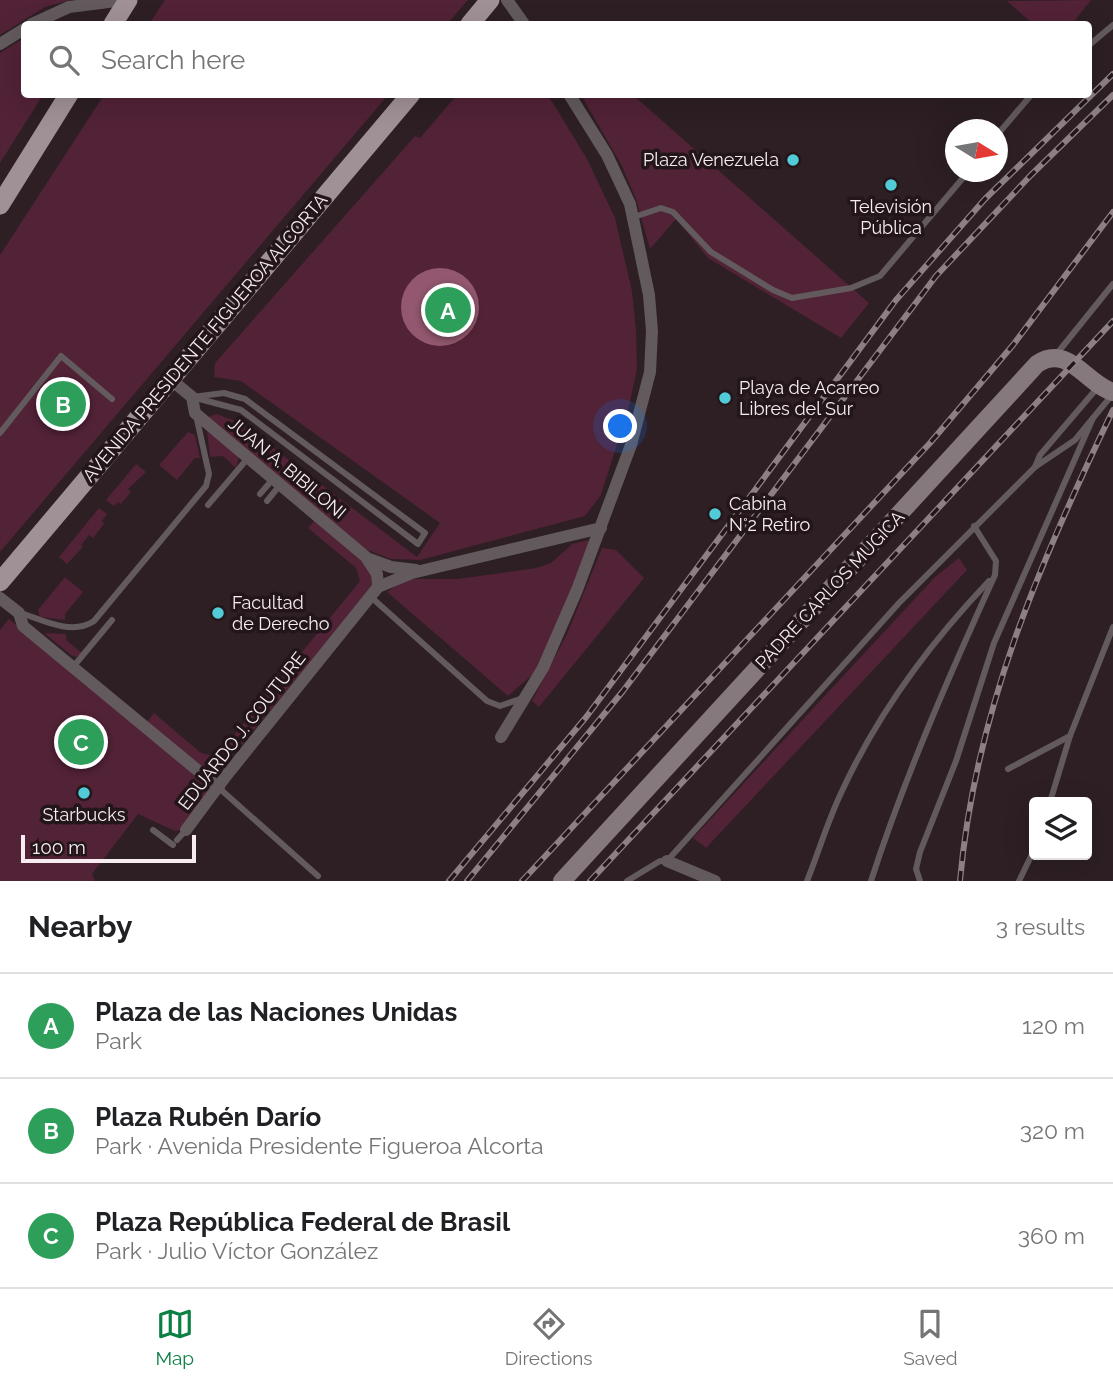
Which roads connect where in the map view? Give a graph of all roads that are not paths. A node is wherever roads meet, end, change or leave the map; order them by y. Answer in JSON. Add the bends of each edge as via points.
{"nodes":[{"id":1,"x":126,"y":0,"type":"edge"},
{"id":2,"x":490,"y":0,"type":"edge"},
{"id":3,"x":507,"y":0,"type":"edge"},
{"id":4,"x":39,"y":21,"type":"edge"},
{"id":5,"x":115,"y":21,"type":"edge"},
{"id":6,"x":472,"y":21,"type":"edge"},
{"id":7,"x":522,"y":21,"type":"edge"},
{"id":8,"x":1113,"y":25,"type":"edge"},
{"id":9,"x":21,"y":31,"type":"edge"},
{"id":10,"x":1092,"y":43,"type":"edge"},
{"id":11,"x":0,"y":44,"type":"edge"},
{"id":12,"x":67,"y":98,"type":"edge"},
{"id":13,"x":408,"y":98,"type":"edge"},
{"id":14,"x":571,"y":98,"type":"edge"},
{"id":15,"x":1029,"y":98,"type":"edge"},
{"id":16,"x":1008,"y":122,"type":"edge"},
{"id":17,"x":960,"y":182,"type":"edge"},
{"id":18,"x":0,"y":205,"type":"edge"},
{"id":19,"x":634,"y":217,"type":"junction"},
{"id":20,"x":1113,"y":284,"type":"edge"},
{"id":21,"x":1054,"y":357,"type":"junction"},
{"id":22,"x":169,"y":379,"type":"junction"},
{"id":23,"x":1108,"y":390,"type":"edge"},
{"id":24,"x":192,"y":397,"type":"junction"},
{"id":25,"x":112,"y":399,"type":"dead end"},
{"id":26,"x":195,"y":413,"type":"junction"},
{"id":27,"x":1093,"y":418,"type":"junction"},
{"id":28,"x":0,"y":433,"type":"edge"},
{"id":29,"x":248,"y":458,"type":"junction"},
{"id":30,"x":1034,"y":467,"type":"junction"},
{"id":31,"x":277,"y":482,"type":"junction"},
{"id":32,"x":260,"y":495,"type":"dead end"},
{"id":33,"x":267,"y":501,"type":"dead end"},
{"id":34,"x":208,"y":505,"type":"dead end"},
{"id":35,"x":974,"y":526,"type":"junction"},
{"id":36,"x":601,"y":528,"type":"junction"},
{"id":37,"x":366,"y":557,"type":"junction"},
{"id":38,"x":423,"y":570,"type":"junction"},
{"id":39,"x":6,"y":572,"type":"edge"},
{"id":40,"x":995,"y":575,"type":"junction"},
{"id":41,"x":374,"y":592,"type":"junction"},
{"id":42,"x":0,"y":598,"type":"edge"},
{"id":43,"x":19,"y":613,"type":"junction"},
{"id":44,"x":112,"y":620,"type":"dead end"},
{"id":45,"x":1113,"y":627,"type":"edge"},
{"id":46,"x":73,"y":667,"type":"junction"},
{"id":47,"x":528,"y":696,"type":"junction"},
{"id":48,"x":1070,"y":736,"type":"junction"},
{"id":49,"x":501,"y":737,"type":"dead end"},
{"id":50,"x":1008,"y":769,"type":"dead end"},
{"id":51,"x":219,"y":788,"type":"junction"},
{"id":52,"x":1052,"y":797,"type":"edge"},
{"id":53,"x":153,"y":830,"type":"dead end"},
{"id":54,"x":186,"y":830,"type":"joint"},
{"id":55,"x":1029,"y":860,"type":"edge"},
{"id":56,"x":667,"y":861,"type":"junction"},
{"id":57,"x":318,"y":876,"type":"dead end"},
{"id":58,"x":692,"y":877,"type":"edge"},
{"id":59,"x":562,"y":881,"type":"edge"},
{"id":60,"x":627,"y":881,"type":"edge"},
{"id":61,"x":715,"y":881,"type":"edge"},
{"id":62,"x":807,"y":881,"type":"edge"},
{"id":63,"x":871,"y":881,"type":"edge"},
{"id":64,"x":919,"y":881,"type":"edge"},
{"id":65,"x":1020,"y":881,"type":"edge"}],
"edges":[{"from":1,"to":4,"type":"street","via":[[69,7]]},
{"from":1,"to":5,"type":"main road"},
{"from":2,"to":6,"type":"main road"},
{"from":3,"to":7,"type":"street"},
{"from":8,"to":10,"type":"lane"},
{"from":9,"to":11,"type":"street"},
{"from":12,"to":18,"type":"main road"},
{"from":13,"to":22,"type":"main road","name":"AVENIDA PRESIDENTE FIGUEROA ALCORTA"},
{"from":14,"to":19,"type":"street","via":[[618,175]]},
{"from":15,"to":16,"type":"lane"},
{"from":17,"to":19,"type":"lane","via":[[880,276],[816,296],[792,298],[773,290],[711,252],[673,212],[661,208]]},
{"from":19,"to":36,"type":"street","via":[[649,295],[650,372],[631,445]]},
{"from":20,"to":21,"type":"lane"},
{"from":21,"to":23,"type":"street","via":[[1067,360]]},
{"from":21,"to":59,"type":"street","name":"PADRE CARLOS MUGICA","via":[[1043,359],[1028,372]]},
{"from":22,"to":24,"type":"street"},
{"from":22,"to":39,"type":"main road","name":"AVENIDA PRESIDENTE FIGUEROA ALCORTA"},
{"from":23,"to":27,"type":"lane"},
{"from":23,"to":30,"type":"lane","via":[[1040,455]]},
{"from":24,"to":24,"type":"lane","via":[[241,410],[418,544],[425,533],[245,398],[224,393]]},
{"from":24,"to":26,"type":"street"},
{"from":25,"to":28,"type":"lane","via":[[61,356]]},
{"from":26,"to":29,"type":"street","name":"JUAN A. BIBILONI"},
{"from":26,"to":43,"type":"lane","via":[[208,483],[94,621],[83,626],[46,624]]},
{"from":27,"to":30,"type":"lane","via":[[1074,440]]},
{"from":27,"to":64,"type":"lane","via":[[994,643],[956,761],[920,852]]},
{"from":29,"to":31,"type":"street","name":"JUAN A. BIBILONI"},
{"from":29,"to":34,"type":"lane"},
{"from":30,"to":35,"type":"lane"},
{"from":31,"to":32,"type":"lane"},
{"from":31,"to":33,"type":"lane"},
{"from":31,"to":37,"type":"street","name":"JUAN A. BIBILONI"},
{"from":35,"to":40,"type":"lane","via":[[996,561]]},
{"from":35,"to":56,"type":"lane"},
{"from":36,"to":38,"type":"street"},
{"from":36,"to":47,"type":"street","via":[[558,636]]},
{"from":37,"to":38,"type":"street"},
{"from":37,"to":41,"type":"street","name":"JUAN A. BIBILONI","via":[[374,567]]},
{"from":38,"to":41,"type":"street"},
{"from":40,"to":62,"type":"lane","via":[[946,626],[904,680],[841,793]]},
{"from":40,"to":63,"type":"lane","via":[[946,681]]},
{"from":41,"to":47,"type":"lane","via":[[487,701],[500,706]]},
{"from":41,"to":51,"type":"street","name":"EDUARDO J. COUTURE"},
{"from":42,"to":43,"type":"street"},
{"from":43,"to":46,"type":"street","via":[[23,626]]},
{"from":44,"to":46,"type":"lane"},
{"from":45,"to":48,"type":"lane"},
{"from":46,"to":51,"type":"street"},
{"from":47,"to":49,"type":"street"},
{"from":48,"to":50,"type":"lane"},
{"from":48,"to":52,"type":"lane"},
{"from":51,"to":54,"type":"street","name":"EDUARDO J. COUTURE"},
{"from":51,"to":57,"type":"lane"},
{"from":53,"to":54,"type":"lane","via":[[175,843]]},
{"from":55,"to":65,"type":"lane"},
{"from":56,"to":58,"type":"street"},
{"from":56,"to":60,"type":"lane"},
{"from":58,"to":61,"type":"street"}]}
